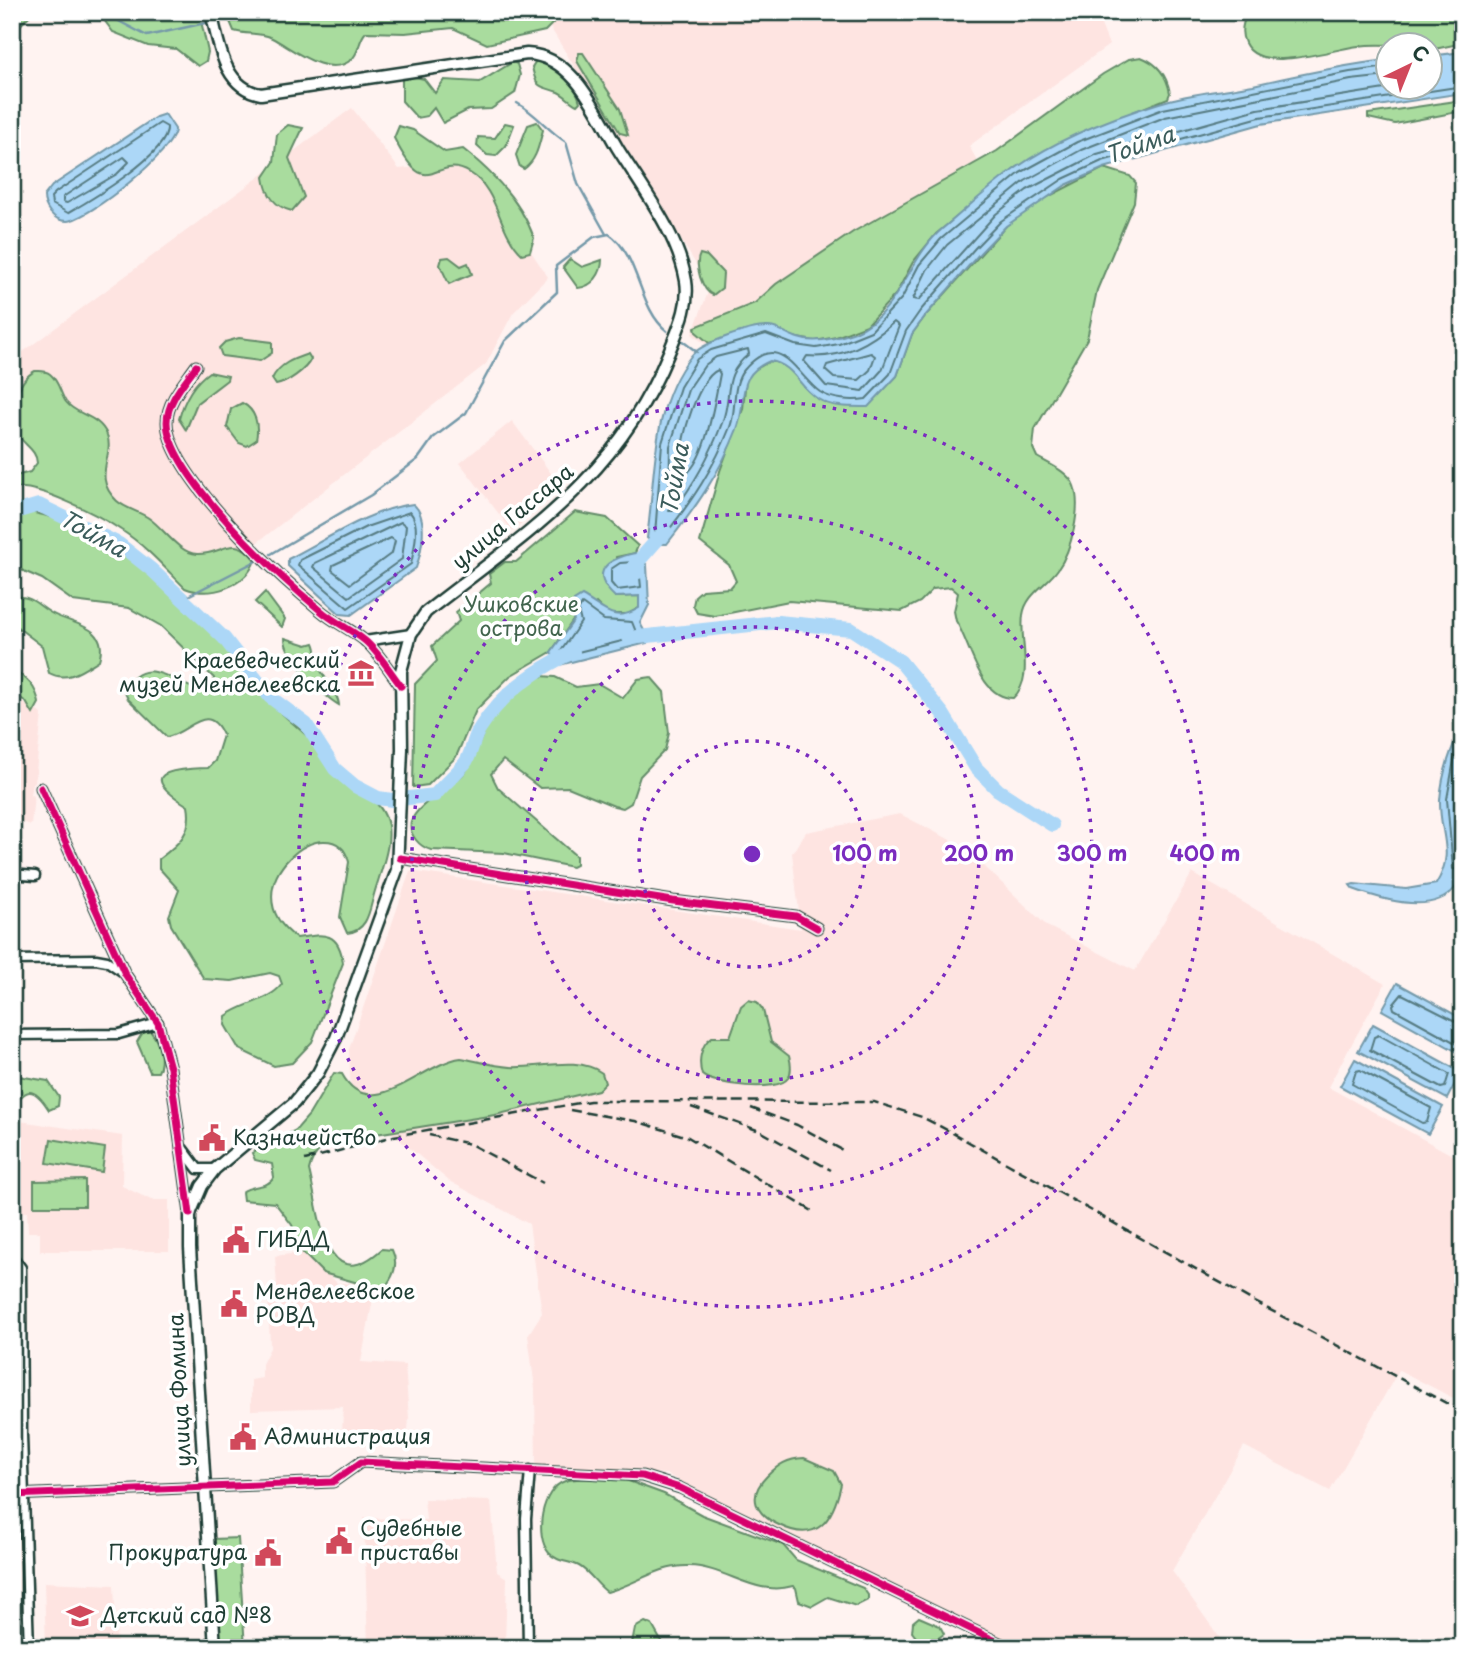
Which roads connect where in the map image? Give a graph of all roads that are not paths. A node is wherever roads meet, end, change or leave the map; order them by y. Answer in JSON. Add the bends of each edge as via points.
{"nodes":[{"id":1,"x":211,"y":12,"type":"edge"},
{"id":2,"x":196,"y":366,"type":"dead end"},
{"id":3,"x":411,"y":634,"type":"junction"},
{"id":4,"x":365,"y":640,"type":"junction"},
{"id":5,"x":401,"y":686,"type":"junction"},
{"id":6,"x":41,"y":788,"type":"dead end"},
{"id":7,"x":400,"y":859,"type":"junction"},
{"id":8,"x":12,"y":874,"type":"edge"},
{"id":9,"x":35,"y":876,"type":"dead end"},
{"id":10,"x":817,"y":929,"type":"dead end"},
{"id":11,"x":12,"y":960,"type":"edge"},
{"id":12,"x":125,"y":974,"type":"junction"},
{"id":13,"x":158,"y":1023,"type":"junction"},
{"id":14,"x":12,"y":1035,"type":"edge"},
{"id":15,"x":181,"y":1146,"type":"junction"},
{"id":16,"x":215,"y":1169,"type":"junction"},
{"id":17,"x":190,"y":1214,"type":"junction"},
{"id":18,"x":15,"y":1258,"type":"edge"},
{"id":19,"x":530,"y":1470,"type":"junction"},
{"id":20,"x":205,"y":1486,"type":"junction"},
{"id":21,"x":24,"y":1494,"type":"junction"},
{"id":22,"x":12,"y":1495,"type":"edge"},
{"id":23,"x":29,"y":1648,"type":"edge"},
{"id":24,"x":215,"y":1648,"type":"edge"},
{"id":25,"x":528,"y":1648,"type":"edge"},
{"id":26,"x":1010,"y":1648,"type":"edge"}],
"edges":[{"from":1,"to":3,"type":"main road","name":"улица Гассара","via":[[226,65],[239,86],[261,94],[487,59],[527,54],[548,58],[566,69],[582,91],[648,197],[681,262],[687,293],[683,317],[652,393],[629,431],[578,492],[426,612]]},
{"from":2,"to":4,"type":"street","via":[[173,398],[167,421],[172,446],[221,516],[318,609]]},
{"from":3,"to":4,"type":"street"},
{"from":3,"to":5,"type":"main road","name":"улица Гассара","via":[[403,657]]},
{"from":4,"to":5,"type":"street"},
{"from":5,"to":7,"type":"main road","name":"улица Гассара"},
{"from":6,"to":12,"type":"street"},
{"from":7,"to":10,"type":"street","via":[[796,916]]},
{"from":7,"to":16,"type":"main road","name":"улица Гассара","via":[[324,1063],[286,1112]]},
{"from":8,"to":9,"type":"street"},
{"from":11,"to":12,"type":"street","via":[[96,959]]},
{"from":12,"to":13,"type":"street"},
{"from":13,"to":14,"type":"street","via":[[119,1034]]},
{"from":13,"to":15,"type":"street","via":[[170,1068]]},
{"from":15,"to":16,"type":"street","via":[[198,1169]]},
{"from":15,"to":17,"type":"street"},
{"from":16,"to":17,"type":"main road","name":"улица Гассара"},
{"from":17,"to":20,"type":"main road","name":"улица Фомина"},
{"from":18,"to":21,"type":"street"},
{"from":19,"to":20,"type":"street","via":[[361,1462],[333,1482]]},
{"from":19,"to":25,"type":"street"},
{"from":19,"to":26,"type":"street","via":[[661,1480]]},
{"from":20,"to":21,"type":"street"},
{"from":20,"to":24,"type":"main road","name":"улица Фомина"},
{"from":21,"to":22,"type":"street"},
{"from":21,"to":23,"type":"street"}]}
